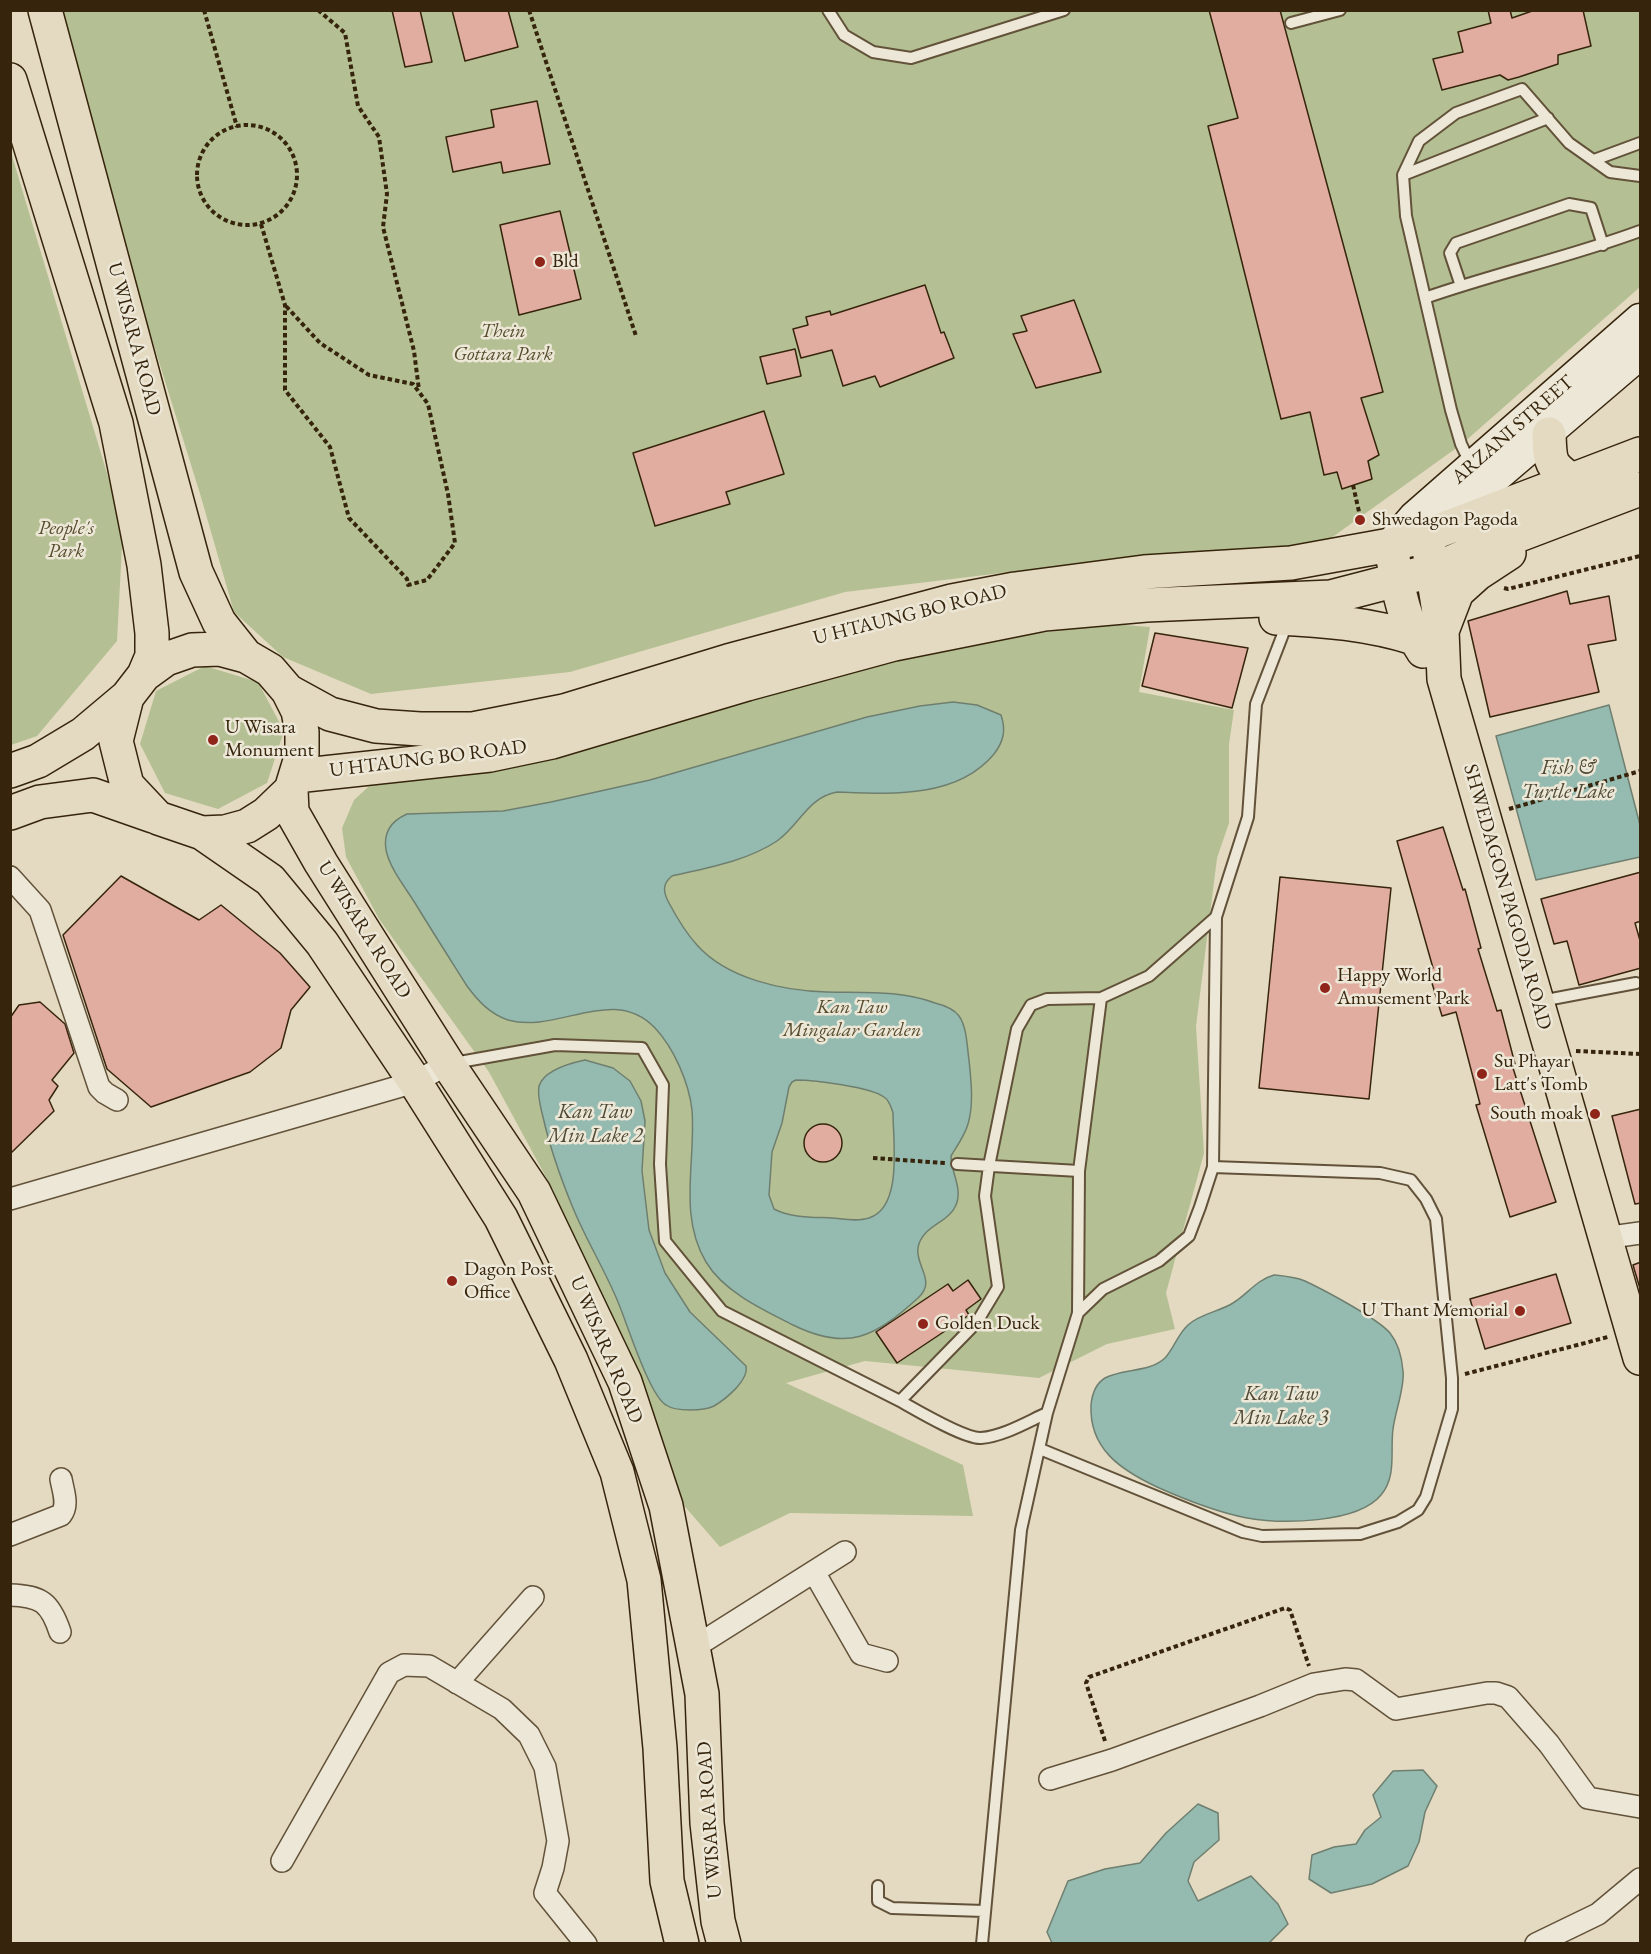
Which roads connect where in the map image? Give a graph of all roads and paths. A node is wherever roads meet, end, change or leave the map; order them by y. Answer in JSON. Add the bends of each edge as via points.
{"nodes":[{"id":1,"x":45,"y":10,"type":"edge"},
{"id":2,"x":204,"y":10,"type":"edge"},
{"id":3,"x":318,"y":10,"type":"edge"},
{"id":4,"x":529,"y":10,"type":"edge"},
{"id":5,"x":828,"y":10,"type":"edge"},
{"id":6,"x":1064,"y":10,"type":"edge"},
{"id":7,"x":1340,"y":10,"type":"edge"},
{"id":8,"x":1291,"y":23,"type":"dead end"},
{"id":9,"x":10,"y":80,"type":"edge"},
{"id":10,"x":1548,"y":118,"type":"junction"},
{"id":11,"x":237,"y":127,"type":"junction"},
{"id":12,"x":1641,"y":143,"type":"edge"},
{"id":13,"x":1594,"y":160,"type":"junction"},
{"id":14,"x":1403,"y":176,"type":"junction"},
{"id":15,"x":1641,"y":176,"type":"edge"},
{"id":16,"x":93,"y":188,"type":"junction"},
{"id":17,"x":48,"y":202,"type":"junction"},
{"id":18,"x":261,"y":224,"type":"junction"},
{"id":19,"x":1641,"y":231,"type":"edge"},
{"id":20,"x":1603,"y":245,"type":"junction"},
{"id":21,"x":1461,"y":286,"type":"junction"},
{"id":22,"x":1425,"y":298,"type":"junction"},
{"id":23,"x":285,"y":304,"type":"junction"},
{"id":24,"x":1641,"y":319,"type":"edge"},
{"id":25,"x":636,"y":336,"type":"dead end"},
{"id":26,"x":1641,"y":354,"type":"edge"},
{"id":27,"x":419,"y":393,"type":"junction"},
{"id":28,"x":154,"y":415,"type":"junction"},
{"id":29,"x":116,"y":423,"type":"junction"},
{"id":30,"x":1549,"y":434,"type":"junction"},
{"id":31,"x":1641,"y":454,"type":"edge"},
{"id":32,"x":1472,"y":465,"type":"junction"},
{"id":33,"x":1573,"y":481,"type":"junction"},
{"id":34,"x":1353,"y":485,"type":"dead end"},
{"id":35,"x":1641,"y":489,"type":"edge"},
{"id":36,"x":1564,"y":518,"type":"junction"},
{"id":37,"x":1428,"y":535,"type":"junction"},
{"id":38,"x":1377,"y":538,"type":"junction"},
{"id":39,"x":1641,"y":556,"type":"edge"},
{"id":40,"x":1431,"y":571,"type":"junction"},
{"id":41,"x":1477,"y":574,"type":"junction"},
{"id":42,"x":1397,"y":581,"type":"junction"},
{"id":43,"x":1295,"y":609,"type":"junction"},
{"id":44,"x":1428,"y":635,"type":"junction"},
{"id":45,"x":246,"y":656,"type":"junction"},
{"id":46,"x":135,"y":686,"type":"junction"},
{"id":47,"x":288,"y":691,"type":"junction"},
{"id":48,"x":10,"y":771,"type":"edge"},
{"id":49,"x":1641,"y":771,"type":"edge"},
{"id":50,"x":293,"y":783,"type":"junction"},
{"id":51,"x":1509,"y":809,"type":"dead end"},
{"id":52,"x":10,"y":813,"type":"edge"},
{"id":53,"x":158,"y":818,"type":"junction"},
{"id":54,"x":202,"y":833,"type":"junction"},
{"id":55,"x":10,"y":877,"type":"edge"},
{"id":56,"x":1216,"y":917,"type":"junction"},
{"id":57,"x":1636,"y":983,"type":"dead end"},
{"id":58,"x":1101,"y":998,"type":"junction"},
{"id":59,"x":1538,"y":1002,"type":"junction"},
{"id":60,"x":1552,"y":1049,"type":"junction"},
{"id":61,"x":1641,"y":1053,"type":"edge"},
{"id":62,"x":448,"y":1064,"type":"junction"},
{"id":63,"x":415,"y":1082,"type":"junction"},
{"id":64,"x":117,"y":1100,"type":"dead end"},
{"id":65,"x":873,"y":1158,"type":"dead end"},
{"id":66,"x":957,"y":1164,"type":"joint"},
{"id":67,"x":989,"y":1166,"type":"junction"},
{"id":68,"x":1213,"y":1167,"type":"junction"},
{"id":69,"x":1079,"y":1171,"type":"junction"},
{"id":70,"x":10,"y":1199,"type":"edge"},
{"id":71,"x":1641,"y":1233,"type":"edge"},
{"id":72,"x":1604,"y":1238,"type":"junction"},
{"id":73,"x":1078,"y":1313,"type":"junction"},
{"id":74,"x":1594,"y":1341,"type":"dead end"},
{"id":75,"x":1641,"y":1358,"type":"edge"},
{"id":76,"x":1452,"y":1378,"type":"junction"},
{"id":77,"x":900,"y":1401,"type":"junction"},
{"id":78,"x":1047,"y":1413,"type":"junction"},
{"id":79,"x":644,"y":1440,"type":"junction"},
{"id":80,"x":1040,"y":1449,"type":"junction"},
{"id":81,"x":609,"y":1453,"type":"junction"},
{"id":82,"x":61,"y":1479,"type":"dead end"},
{"id":83,"x":10,"y":1534,"type":"edge"},
{"id":84,"x":845,"y":1552,"type":"dead end"},
{"id":85,"x":814,"y":1572,"type":"junction"},
{"id":86,"x":10,"y":1594,"type":"edge"},
{"id":87,"x":532,"y":1597,"type":"dead end"},
{"id":88,"x":60,"y":1632,"type":"dead end"},
{"id":89,"x":695,"y":1661,"type":"junction"},
{"id":90,"x":887,"y":1661,"type":"dead end"},
{"id":91,"x":654,"y":1678,"type":"junction"},
{"id":92,"x":458,"y":1683,"type":"junction"},
{"id":93,"x":1314,"y":1684,"type":"junction"},
{"id":94,"x":1112,"y":1760,"type":"junction"},
{"id":95,"x":1050,"y":1779,"type":"dead end"},
{"id":96,"x":1641,"y":1807,"type":"edge"},
{"id":97,"x":282,"y":1861,"type":"dead end"},
{"id":98,"x":1641,"y":1879,"type":"edge"},
{"id":99,"x":878,"y":1886,"type":"dead end"},
{"id":100,"x":984,"y":1911,"type":"junction"},
{"id":101,"x":586,"y":1944,"type":"edge"},
{"id":102,"x":682,"y":1944,"type":"edge"},
{"id":103,"x":724,"y":1944,"type":"edge"},
{"id":104,"x":982,"y":1944,"type":"edge"},
{"id":105,"x":1536,"y":1944,"type":"edge"}],
"edges":[{"from":1,"to":16,"type":"main road","name":"U WISARA ROAD"},
{"from":2,"to":11,"type":"path"},
{"from":3,"to":27,"type":"path","via":[[345,33],[358,106],[378,136],[387,194],[383,227],[414,351]]},
{"from":4,"to":25,"type":"path"},
{"from":5,"to":6,"type":"lane","via":[[844,34],[873,52],[911,58]]},
{"from":7,"to":8,"type":"lane"},
{"from":9,"to":17,"type":"main road","name":"U WISARA ROAD"},
{"from":10,"to":13,"type":"lane","via":[[1569,143]]},
{"from":10,"to":14,"type":"lane"},
{"from":10,"to":14,"type":"lane","via":[[1522,89],[1456,113],[1419,141]]},
{"from":11,"to":18,"type":"path","via":[[254,126],[270,131],[284,141],[293,155],[296,189],[288,204]]},
{"from":11,"to":18,"type":"path","via":[[222,132],[209,143],[197,172],[198,188],[215,214],[229,222]]},
{"from":12,"to":13,"type":"lane"},
{"from":13,"to":15,"type":"lane","via":[[1610,172]]},
{"from":14,"to":22,"type":"lane","via":[[1406,216]]},
{"from":16,"to":17,"type":"main road"},
{"from":16,"to":28,"type":"main road","name":"U WISARA ROAD"},
{"from":17,"to":29,"type":"main road","name":"U WISARA ROAD"},
{"from":18,"to":23,"type":"path"},
{"from":19,"to":20,"type":"lane"},
{"from":20,"to":21,"type":"lane"},
{"from":20,"to":21,"type":"lane","via":[[1591,208],[1569,204],[1456,243],[1450,253]]},
{"from":21,"to":22,"type":"lane"},
{"from":22,"to":32,"type":"lane","via":[[1451,410]]},
{"from":23,"to":27,"type":"path","via":[[320,343],[369,375],[413,384]]},
{"from":23,"to":27,"type":"path","via":[[285,390],[330,447],[349,518],[407,579],[408,585],[427,580],[455,543],[428,404]]},
{"from":24,"to":32,"type":"main road","name":"ARZANI STREET"},
{"from":26,"to":30,"type":"main road","name":"ARZANI STREET"},
{"from":28,"to":29,"type":"main road"},
{"from":28,"to":45,"type":"main road","name":"U WISARA ROAD","via":[[196,572],[219,622]]},
{"from":29,"to":46,"type":"main road","name":"U WISARA ROAD","via":[[144,565],[152,633],[152,656]]},
{"from":30,"to":33,"type":"main road","via":[[1552,464]]},
{"from":30,"to":37,"type":"main road","name":"ARZANI STREET"},
{"from":31,"to":33,"type":"main road","name":"U HTAUNG BO ROAD"},
{"from":32,"to":38,"type":"main road","name":"ARZANI STREET","via":[[1414,517]]},
{"from":33,"to":37,"type":"main road","name":"U HTAUNG BO ROAD"},
{"from":34,"to":38,"type":"path"},
{"from":35,"to":36,"type":"main road","name":"U HTAUNG BO ROAD"},
{"from":36,"to":40,"type":"main road","name":"U HTAUNG BO ROAD"},
{"from":36,"to":41,"type":"main road"},
{"from":37,"to":38,"type":"main road","name":"U HTAUNG BO ROAD"},
{"from":37,"to":40,"type":"main road","name":"SHWEDAGON PAGODA ROAD"},
{"from":38,"to":42,"type":"main road"},
{"from":38,"to":47,"type":"main road","name":"U HTAUNG BO ROAD","via":[[1292,563],[1144,572],[952,601],[728,661],[564,711],[473,729],[376,726],[330,714]]},
{"from":39,"to":41,"type":"path","via":[[1509,589],[1494,586]]},
{"from":40,"to":42,"type":"main road","name":"U HTAUNG BO ROAD"},
{"from":40,"to":44,"type":"main road","name":"SHWEDAGON PAGODA ROAD"},
{"from":41,"to":44,"type":"main road","via":[[1457,592]]},
{"from":42,"to":43,"type":"main road","name":"U HTAUNG BO ROAD"},
{"from":42,"to":44,"type":"main road","name":"SHWEDAGON PAGODA ROAD"},
{"from":43,"to":44,"type":"main road","via":[[1344,622]]},
{"from":43,"to":50,"type":"main road","name":"U HTAUNG BO ROAD","via":[[1146,605],[1044,614],[894,644],[552,742],[490,755]]},
{"from":43,"to":56,"type":"lane","via":[[1256,704],[1248,817]]},
{"from":44,"to":59,"type":"main road","name":"SHWEDAGON PAGODA ROAD"},
{"from":45,"to":46,"type":"main road","via":[[220,649],[192,650],[166,659]]},
{"from":45,"to":47,"type":"main road","via":[[270,670]]},
{"from":46,"to":48,"type":"main road","via":[[83,734],[38,761]]},
{"from":46,"to":53,"type":"main road","via":[[116,741],[127,784]]},
{"from":47,"to":50,"type":"main road","via":[[298,711],[302,732],[302,754]]},
{"from":49,"to":51,"type":"path"},
{"from":50,"to":54,"type":"main road","via":[[266,814],[247,825],[225,832]]},
{"from":50,"to":62,"type":"main road","name":"U WISARA ROAD","via":[[292,812]]},
{"from":52,"to":53,"type":"main road","via":[[40,802],[93,795]]},
{"from":53,"to":54,"type":"main road"},
{"from":54,"to":63,"type":"main road","name":"U WISARA ROAD","via":[[270,880],[322,943]]},
{"from":55,"to":64,"type":"street","via":[[40,910],[99,1087]]},
{"from":56,"to":58,"type":"lane","via":[[1149,976]]},
{"from":56,"to":68,"type":"lane"},
{"from":57,"to":59,"type":"lane"},
{"from":58,"to":67,"type":"lane","via":[[1047,999],[1031,1005],[1017,1029]]},
{"from":58,"to":69,"type":"lane"},
{"from":59,"to":60,"type":"main road","name":"SHWEDAGON PAGODA ROAD"},
{"from":60,"to":61,"type":"path"},
{"from":60,"to":72,"type":"main road","name":"SHWEDAGON PAGODA ROAD"},
{"from":62,"to":63,"type":"street"},
{"from":62,"to":77,"type":"lane","via":[[555,1045],[642,1048],[663,1085],[660,1164],[665,1242],[722,1311]]},
{"from":62,"to":79,"type":"main road","name":"U WISARA ROAD","via":[[534,1192],[625,1382]]},
{"from":63,"to":70,"type":"street"},
{"from":63,"to":81,"type":"main road","name":"U WISARA ROAD","via":[[501,1218],[571,1360]]},
{"from":65,"to":66,"type":"path"},
{"from":66,"to":67,"type":"lane"},
{"from":67,"to":69,"type":"lane"},
{"from":67,"to":77,"type":"lane","via":[[985,1196],[998,1287],[977,1322]]},
{"from":68,"to":73,"type":"lane","via":[[1189,1236],[1159,1261],[1103,1289]]},
{"from":68,"to":76,"type":"lane","via":[[1380,1173],[1411,1180],[1436,1220]]},
{"from":69,"to":73,"type":"lane"},
{"from":71,"to":72,"type":"street"},
{"from":72,"to":75,"type":"main road","name":"SHWEDAGON PAGODA ROAD"},
{"from":73,"to":78,"type":"lane"},
{"from":74,"to":76,"type":"path"},
{"from":76,"to":80,"type":"lane","via":[[1452,1409],[1426,1497],[1418,1510],[1398,1522],[1360,1534],[1262,1536],[1243,1532]]},
{"from":77,"to":78,"type":"lane","via":[[979,1439]]},
{"from":78,"to":80,"type":"lane"},
{"from":79,"to":81,"type":"main road"},
{"from":79,"to":89,"type":"main road","name":"U WISARA ROAD","via":[[666,1506]]},
{"from":80,"to":100,"type":"lane","via":[[1021,1530]]},
{"from":81,"to":91,"type":"main road","name":"U WISARA ROAD","via":[[644,1580]]},
{"from":82,"to":83,"type":"street","via":[[64,1512]]},
{"from":84,"to":85,"type":"street"},
{"from":85,"to":89,"type":"street"},
{"from":85,"to":90,"type":"street","via":[[861,1654]]},
{"from":86,"to":88,"type":"street","via":[[31,1596],[46,1604]]},
{"from":87,"to":92,"type":"street"},
{"from":89,"to":91,"type":"main road"},
{"from":89,"to":103,"type":"main road","name":"U WISARA ROAD","via":[[702,1694],[707,1823]]},
{"from":91,"to":102,"type":"main road","name":"U WISARA ROAD","via":[[667,1881]]},
{"from":92,"to":97,"type":"street","via":[[429,1666],[404,1665],[389,1673]]},
{"from":92,"to":101,"type":"street","via":[[502,1709],[529,1735],[545,1767],[558,1841],[545,1893]]},
{"from":93,"to":94,"type":"street"},
{"from":93,"to":94,"type":"path","via":[[1290,1610],[1285,1608],[1089,1677],[1086,1683]]},
{"from":93,"to":96,"type":"street","via":[[1356,1680],[1396,1709],[1487,1693],[1508,1697],[1588,1798]]},
{"from":94,"to":95,"type":"street"},
{"from":98,"to":105,"type":"street","via":[[1598,1914]]},
{"from":99,"to":100,"type":"lane","via":[[878,1901],[892,1908]]},
{"from":100,"to":104,"type":"lane"}]}
